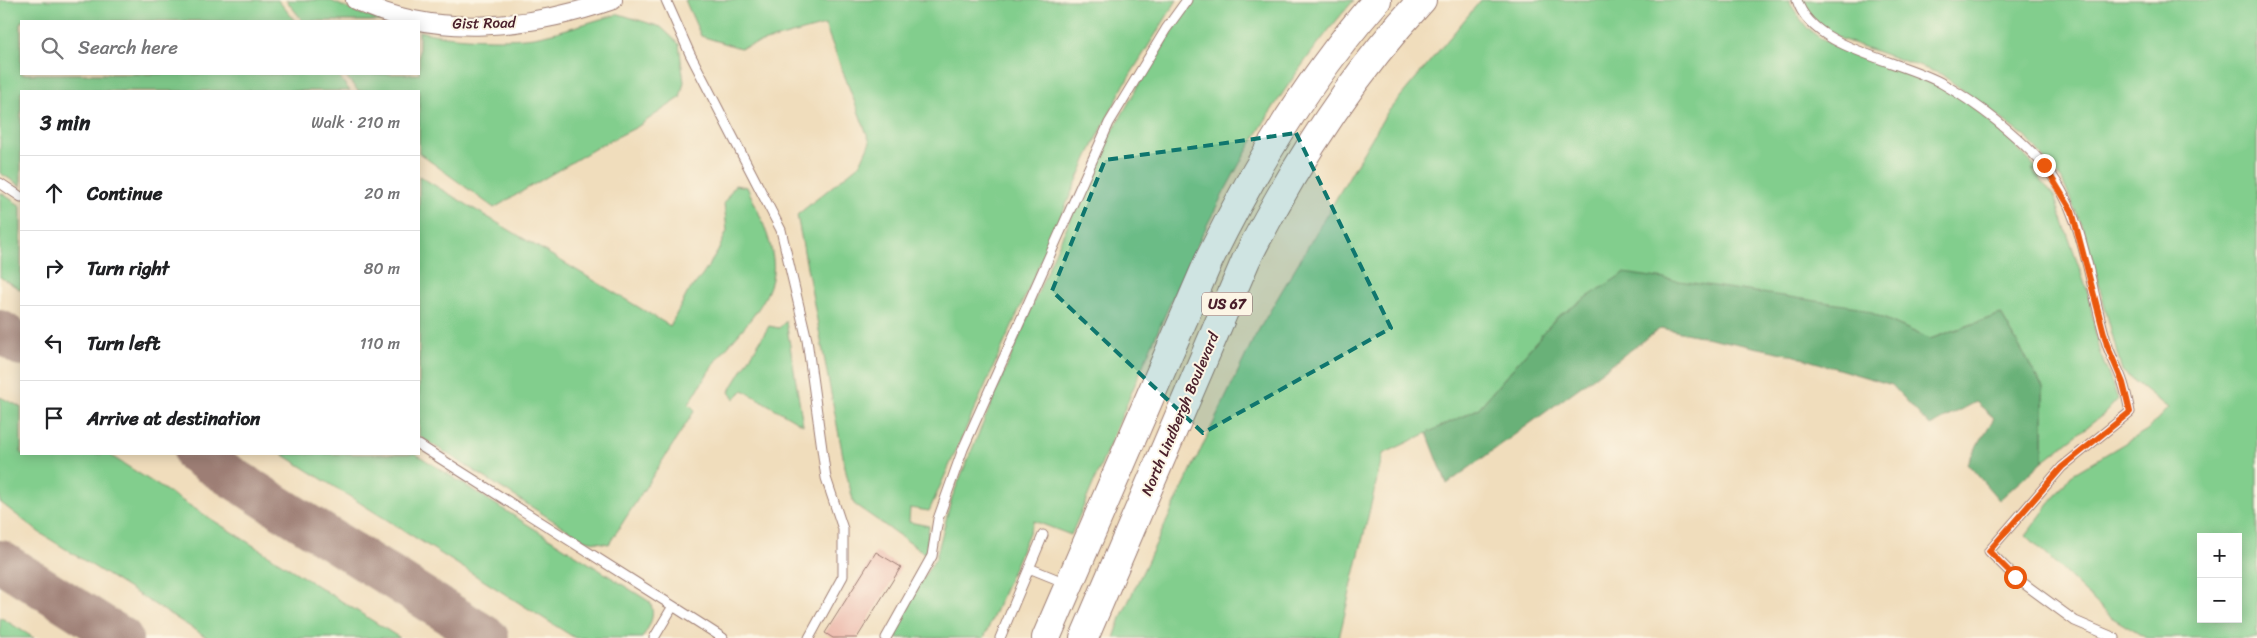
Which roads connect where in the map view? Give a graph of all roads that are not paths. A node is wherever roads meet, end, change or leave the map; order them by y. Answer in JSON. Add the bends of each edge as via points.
{"nodes":[{"id":1,"x":355,"y":0,"type":"edge"},
{"id":2,"x":613,"y":0,"type":"edge"},
{"id":3,"x":666,"y":0,"type":"edge"},
{"id":4,"x":1187,"y":0,"type":"edge"},
{"id":5,"x":1377,"y":0,"type":"edge"},
{"id":6,"x":1422,"y":0,"type":"edge"},
{"id":7,"x":1797,"y":0,"type":"edge"},
{"id":8,"x":418,"y":20,"type":"edge"},
{"id":9,"x":420,"y":20,"type":"edge"},
{"id":10,"x":0,"y":183,"type":"edge"},
{"id":11,"x":20,"y":196,"type":"edge"},
{"id":12,"x":420,"y":446,"type":"edge"},
{"id":13,"x":1043,"y":535,"type":"dead end"},
{"id":14,"x":1029,"y":568,"type":"junction"},
{"id":15,"x":1068,"y":584,"type":"junction"},
{"id":16,"x":673,"y":606,"type":"junction"},
{"id":17,"x":654,"y":638,"type":"edge"},
{"id":18,"x":723,"y":638,"type":"edge"},
{"id":19,"x":809,"y":638,"type":"edge"},
{"id":20,"x":886,"y":638,"type":"edge"},
{"id":21,"x":1000,"y":638,"type":"edge"},
{"id":22,"x":1046,"y":638,"type":"edge"},
{"id":23,"x":1084,"y":638,"type":"edge"},
{"id":24,"x":2115,"y":638,"type":"edge"}],
"edges":[{"from":1,"to":8,"type":"street","name":"Gist Road"},
{"from":2,"to":9,"type":"street","name":"Gist Road","via":[[563,15],[511,24],[455,25]]},
{"from":3,"to":19,"type":"lane","via":[[690,54],[781,230],[807,340],[826,478],[843,529],[843,576]]},
{"from":4,"to":20,"type":"lane","via":[[1109,123],[963,449],[938,519],[932,556]]},
{"from":5,"to":15,"type":"highway","number":"US 67","via":[[1327,60],[1292,110],[1235,208]]},
{"from":6,"to":23,"type":"highway","name":"North Lindbergh Boulevard","number":"US 67","via":[[1371,59],[1336,107],[1273,208],[1246,260]]},
{"from":7,"to":24,"type":"lane","via":[[1800,11],[1816,28],[1849,47],[1923,73],[1984,110],[2044,165],[2072,211],[2107,345],[2123,383],[2130,412],[2062,467],[1989,551],[2015,577],[2074,621]]},
{"from":10,"to":11,"type":"lane"},
{"from":12,"to":16,"type":"lane"},
{"from":13,"to":14,"type":"lane"},
{"from":14,"to":15,"type":"lane"},
{"from":14,"to":21,"type":"lane"},
{"from":15,"to":22,"type":"highway","number":"US 67"},
{"from":16,"to":17,"type":"lane"},
{"from":16,"to":18,"type":"lane"}]}
